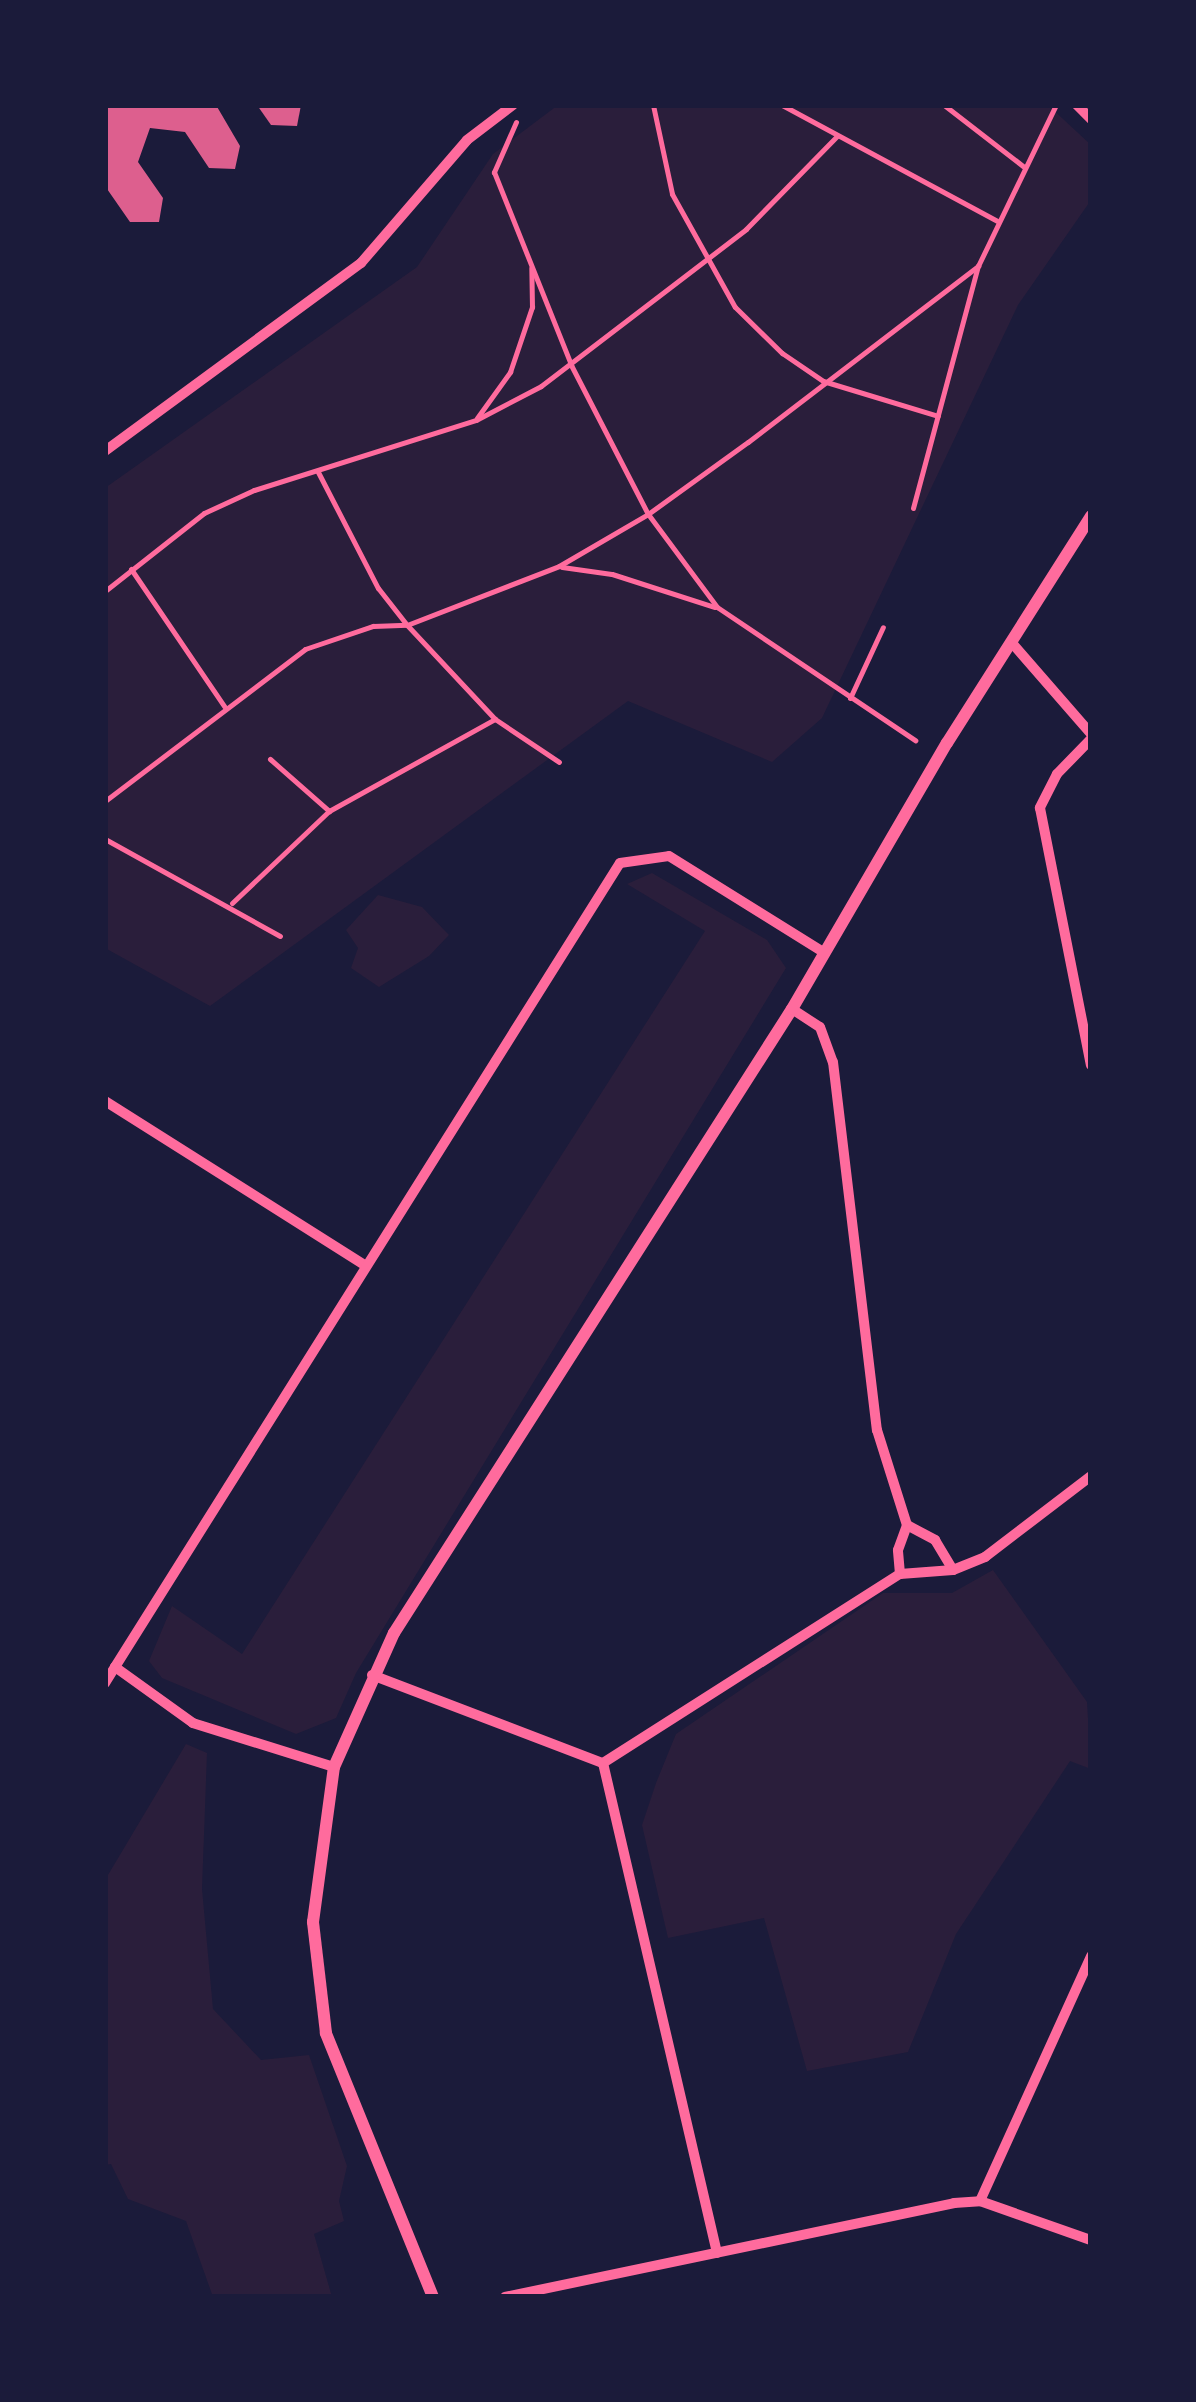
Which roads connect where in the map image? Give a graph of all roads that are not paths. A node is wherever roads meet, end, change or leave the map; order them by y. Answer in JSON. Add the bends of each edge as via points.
{"nodes":[{"id":1,"x":513,"y":105,"type":"edge"},
{"id":2,"x":653,"y":105,"type":"edge"},
{"id":3,"x":782,"y":105,"type":"edge"},
{"id":4,"x":944,"y":105,"type":"edge"},
{"id":5,"x":1056,"y":105,"type":"edge"},
{"id":6,"x":1077,"y":105,"type":"edge"},
{"id":7,"x":1091,"y":119,"type":"edge"},
{"id":8,"x":516,"y":122,"type":"dead end"},
{"id":9,"x":836,"y":136,"type":"junction"},
{"id":10,"x":1024,"y":166,"type":"junction"},
{"id":11,"x":998,"y":221,"type":"junction"},
{"id":12,"x":705,"y":262,"type":"junction"},
{"id":13,"x":531,"y":264,"type":"junction"},
{"id":14,"x":978,"y":266,"type":"junction"},
{"id":15,"x":571,"y":365,"type":"junction"},
{"id":16,"x":824,"y":381,"type":"junction"},
{"id":17,"x":938,"y":416,"type":"junction"},
{"id":18,"x":476,"y":420,"type":"junction"},
{"id":19,"x":105,"y":451,"type":"edge"},
{"id":20,"x":318,"y":472,"type":"junction"},
{"id":21,"x":914,"y":508,"type":"dead end"},
{"id":22,"x":648,"y":514,"type":"junction"},
{"id":23,"x":1091,"y":516,"type":"edge"},
{"id":24,"x":559,"y":566,"type":"junction"},
{"id":25,"x":130,"y":569,"type":"junction"},
{"id":26,"x":105,"y":591,"type":"edge"},
{"id":27,"x":717,"y":607,"type":"junction"},
{"id":28,"x":406,"y":624,"type":"junction"},
{"id":29,"x":883,"y":627,"type":"dead end"},
{"id":30,"x":1012,"y":643,"type":"junction"},
{"id":31,"x":850,"y":698,"type":"junction"},
{"id":32,"x":224,"y":706,"type":"junction"},
{"id":33,"x":496,"y":718,"type":"junction"},
{"id":34,"x":1091,"y":736,"type":"edge"},
{"id":35,"x":915,"y":740,"type":"dead end"},
{"id":36,"x":270,"y":759,"type":"dead end"},
{"id":37,"x":559,"y":762,"type":"dead end"},
{"id":38,"x":105,"y":800,"type":"edge"},
{"id":39,"x":329,"y":811,"type":"junction"},
{"id":40,"x":105,"y":839,"type":"edge"},
{"id":41,"x":232,"y":904,"type":"junction"},
{"id":42,"x":280,"y":936,"type":"dead end"},
{"id":43,"x":824,"y":953,"type":"junction"},
{"id":44,"x":792,"y":1009,"type":"junction"},
{"id":45,"x":1091,"y":1065,"type":"edge"},
{"id":46,"x":105,"y":1101,"type":"edge"},
{"id":47,"x":364,"y":1265,"type":"junction"},
{"id":48,"x":1091,"y":1476,"type":"edge"},
{"id":49,"x":907,"y":1524,"type":"junction"},
{"id":50,"x":953,"y":1570,"type":"junction"},
{"id":51,"x":900,"y":1574,"type":"junction"},
{"id":52,"x":115,"y":1667,"type":"junction"},
{"id":53,"x":372,"y":1675,"type":"junction"},
{"id":54,"x":105,"y":1684,"type":"edge"},
{"id":55,"x":603,"y":1763,"type":"junction"},
{"id":56,"x":334,"y":1768,"type":"junction"},
{"id":57,"x":1091,"y":1956,"type":"edge"},
{"id":58,"x":980,"y":2201,"type":"junction"},
{"id":59,"x":1091,"y":2240,"type":"edge"},
{"id":60,"x":718,"y":2254,"type":"junction"},
{"id":61,"x":432,"y":2297,"type":"edge"},
{"id":62,"x":504,"y":2297,"type":"edge"}],
"edges":[{"from":1,"to":19,"type":"street","via":[[467,140],[361,264]]},
{"from":2,"to":12,"type":"lane","via":[[672,194]]},
{"from":3,"to":9,"type":"lane"},
{"from":4,"to":10,"type":"lane"},
{"from":5,"to":10,"type":"lane"},
{"from":6,"to":7,"type":"street"},
{"from":8,"to":13,"type":"lane","via":[[494,172]]},
{"from":9,"to":11,"type":"lane"},
{"from":9,"to":12,"type":"lane"},
{"from":10,"to":11,"type":"lane"},
{"from":11,"to":14,"type":"lane"},
{"from":12,"to":15,"type":"lane"},
{"from":12,"to":16,"type":"lane","via":[[736,307],[782,353]]},
{"from":13,"to":15,"type":"lane"},
{"from":13,"to":18,"type":"lane","via":[[532,307],[510,372]]},
{"from":14,"to":16,"type":"lane"},
{"from":14,"to":17,"type":"lane"},
{"from":15,"to":18,"type":"lane"},
{"from":15,"to":22,"type":"lane"},
{"from":16,"to":17,"type":"lane"},
{"from":16,"to":22,"type":"lane"},
{"from":17,"to":21,"type":"lane"},
{"from":18,"to":20,"type":"lane"},
{"from":20,"to":25,"type":"lane","via":[[204,513]]},
{"from":20,"to":28,"type":"lane","via":[[378,588]]},
{"from":22,"to":24,"type":"lane"},
{"from":22,"to":27,"type":"lane"},
{"from":23,"to":30,"type":"street"},
{"from":24,"to":27,"type":"lane","via":[[612,574]]},
{"from":24,"to":28,"type":"lane"},
{"from":25,"to":26,"type":"lane"},
{"from":25,"to":32,"type":"lane"},
{"from":27,"to":31,"type":"lane"},
{"from":28,"to":32,"type":"lane","via":[[373,626],[305,648]]},
{"from":28,"to":33,"type":"lane"},
{"from":29,"to":31,"type":"lane"},
{"from":30,"to":34,"type":"street"},
{"from":30,"to":43,"type":"street"},
{"from":31,"to":35,"type":"lane"},
{"from":32,"to":38,"type":"lane"},
{"from":33,"to":37,"type":"lane"},
{"from":33,"to":39,"type":"lane"},
{"from":34,"to":45,"type":"street","via":[[1056,774],[1040,808]]},
{"from":36,"to":39,"type":"lane"},
{"from":39,"to":41,"type":"lane"},
{"from":40,"to":41,"type":"lane"},
{"from":41,"to":42,"type":"lane"},
{"from":43,"to":44,"type":"street"},
{"from":43,"to":47,"type":"street","via":[[669,856],[620,862]]},
{"from":44,"to":49,"type":"street","via":[[820,1028],[833,1062],[877,1430]]},
{"from":44,"to":53,"type":"street"},
{"from":46,"to":47,"type":"street"},
{"from":47,"to":52,"type":"street"},
{"from":48,"to":50,"type":"street","via":[[985,1557]]},
{"from":49,"to":50,"type":"street","via":[[934,1540]]},
{"from":49,"to":51,"type":"street","via":[[898,1550]]},
{"from":50,"to":51,"type":"street"},
{"from":51,"to":55,"type":"street"},
{"from":52,"to":54,"type":"street"},
{"from":52,"to":56,"type":"street","via":[[193,1723]]},
{"from":53,"to":55,"type":"street"},
{"from":53,"to":56,"type":"street"},
{"from":55,"to":60,"type":"street"},
{"from":56,"to":61,"type":"street","via":[[312,1922],[322,2014],[354,2115]]},
{"from":57,"to":58,"type":"street"},
{"from":58,"to":59,"type":"street"},
{"from":58,"to":60,"type":"street"},
{"from":60,"to":62,"type":"street"}]}
